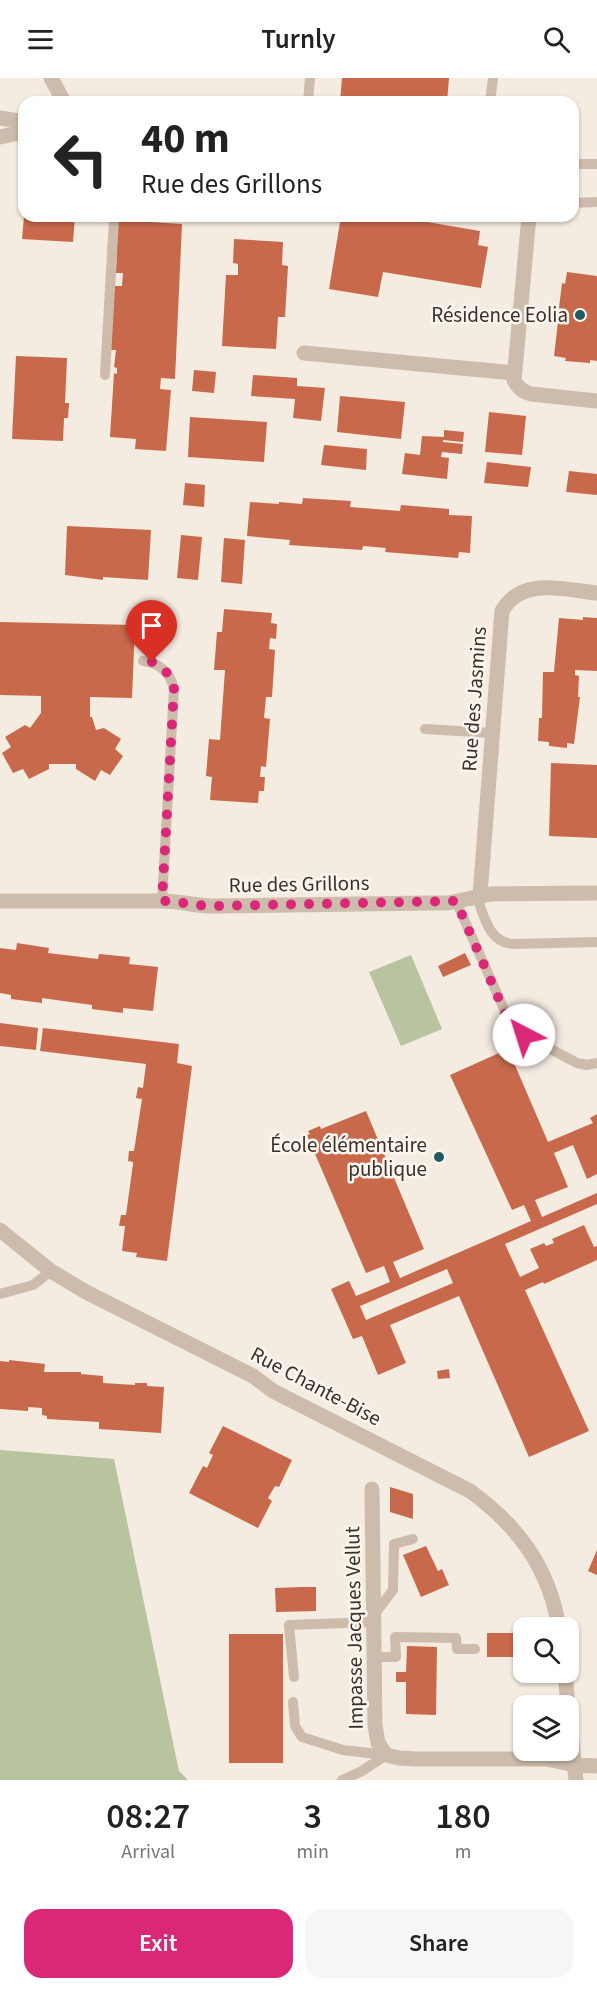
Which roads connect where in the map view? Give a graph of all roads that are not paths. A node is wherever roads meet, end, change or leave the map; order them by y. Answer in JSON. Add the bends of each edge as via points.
{"nodes":[{"id":1,"x":51,"y":78,"type":"edge"},
{"id":2,"x":310,"y":78,"type":"edge"},
{"id":3,"x":494,"y":78,"type":"edge"},
{"id":4,"x":61,"y":96,"type":"edge"},
{"id":5,"x":308,"y":96,"type":"edge"},
{"id":6,"x":491,"y":96,"type":"edge"},
{"id":7,"x":0,"y":118,"type":"edge"},
{"id":8,"x":18,"y":121,"type":"edge"},
{"id":9,"x":18,"y":133,"type":"edge"},
{"id":10,"x":0,"y":137,"type":"edge"},
{"id":11,"x":579,"y":164,"type":"edge"},
{"id":12,"x":597,"y":164,"type":"edge"},
{"id":13,"x":597,"y":202,"type":"edge"},
{"id":14,"x":579,"y":203,"type":"edge"},
{"id":15,"x":114,"y":222,"type":"edge"},
{"id":16,"x":528,"y":222,"type":"edge"},
{"id":17,"x":304,"y":353,"type":"dead end"},
{"id":18,"x":514,"y":373,"type":"junction"},
{"id":19,"x":105,"y":375,"type":"dead end"},
{"id":20,"x":597,"y":401,"type":"edge"},
{"id":21,"x":597,"y":593,"type":"edge"},
{"id":22,"x":143,"y":661,"type":"dead end"},
{"id":23,"x":425,"y":729,"type":"dead end"},
{"id":24,"x":492,"y":734,"type":"junction"},
{"id":25,"x":597,"y":892,"type":"edge"},
{"id":26,"x":478,"y":895,"type":"junction"},
{"id":27,"x":0,"y":901,"type":"edge"},
{"id":28,"x":162,"y":901,"type":"junction"},
{"id":29,"x":456,"y":901,"type":"junction"},
{"id":30,"x":597,"y":942,"type":"edge"},
{"id":31,"x":597,"y":1063,"type":"edge"},
{"id":32,"x":0,"y":1230,"type":"edge"},
{"id":33,"x":51,"y":1271,"type":"junction"},
{"id":34,"x":0,"y":1294,"type":"edge"},
{"id":35,"x":372,"y":1489,"type":"dead end"},
{"id":36,"x":413,"y":1539,"type":"dead end"},
{"id":37,"x":557,"y":1617,"type":"edge"},
{"id":38,"x":374,"y":1619,"type":"junction"},
{"id":39,"x":475,"y":1648,"type":"dead end"},
{"id":40,"x":374,"y":1657,"type":"junction"},
{"id":41,"x":294,"y":1677,"type":"dead end"},
{"id":42,"x":293,"y":1702,"type":"dead end"},
{"id":43,"x":386,"y":1755,"type":"junction"},
{"id":44,"x":597,"y":1766,"type":"edge"},
{"id":45,"x":575,"y":1772,"type":"edge"},
{"id":46,"x":363,"y":1776,"type":"edge"},
{"id":47,"x":342,"y":1780,"type":"edge"}],
"edges":[{"from":1,"to":4,"type":"street"},
{"from":2,"to":5,"type":"lane"},
{"from":3,"to":6,"type":"lane"},
{"from":7,"to":8,"type":"street"},
{"from":9,"to":10,"type":"street"},
{"from":11,"to":12,"type":"lane"},
{"from":13,"to":14,"type":"lane"},
{"from":15,"to":19,"type":"lane"},
{"from":16,"to":18,"type":"street"},
{"from":17,"to":18,"type":"street"},
{"from":18,"to":20,"type":"street","via":[[523,392]]},
{"from":21,"to":24,"type":"street","name":"Rue des Jasmins","via":[[533,588],[507,603],[500,621]]},
{"from":22,"to":28,"type":"lane","via":[[164,669],[174,688]]},
{"from":23,"to":24,"type":"lane"},
{"from":24,"to":26,"type":"street","name":"Rue des Jasmins"},
{"from":25,"to":26,"type":"street","name":"Rue des Grillons"},
{"from":26,"to":29,"type":"street","name":"Rue des Grillons"},
{"from":26,"to":30,"type":"lane","via":[[491,933],[500,942]]},
{"from":27,"to":28,"type":"street","name":"Rue des Grillons"},
{"from":28,"to":29,"type":"street","name":"Rue des Grillons","via":[[197,906]]},
{"from":29,"to":31,"type":"lane","via":[[511,1025],[577,1064]]},
{"from":32,"to":33,"type":"street","name":"Rue Chante-Bise"},
{"from":33,"to":34,"type":"lane","via":[[33,1285]]},
{"from":33,"to":37,"type":"street","name":"Rue Chante-Bise","via":[[253,1376],[273,1391],[470,1491],[490,1505],[522,1540],[540,1570]]},
{"from":35,"to":38,"type":"street","name":"Impasse Jacques Vellut"},
{"from":36,"to":38,"type":"lane","via":[[394,1544],[393,1590]]},
{"from":38,"to":40,"type":"street","name":"Impasse Jacques Vellut"},
{"from":38,"to":41,"type":"lane","via":[[289,1625]]},
{"from":39,"to":40,"type":"lane","via":[[457,1649],[456,1638],[395,1636],[396,1657]]},
{"from":40,"to":43,"type":"street","name":"Impasse Jacques Vellut","via":[[375,1725],[378,1743]]},
{"from":42,"to":43,"type":"lane","via":[[295,1726],[302,1737]]},
{"from":43,"to":45,"type":"street","name":"Impasse Jacques Vellut","via":[[415,1759],[546,1759]]},
{"from":43,"to":46,"type":"lane"},
{"from":44,"to":45,"type":"street","name":"Impasse Jacques Vellut"},
{"from":46,"to":47,"type":"lane"}]}
